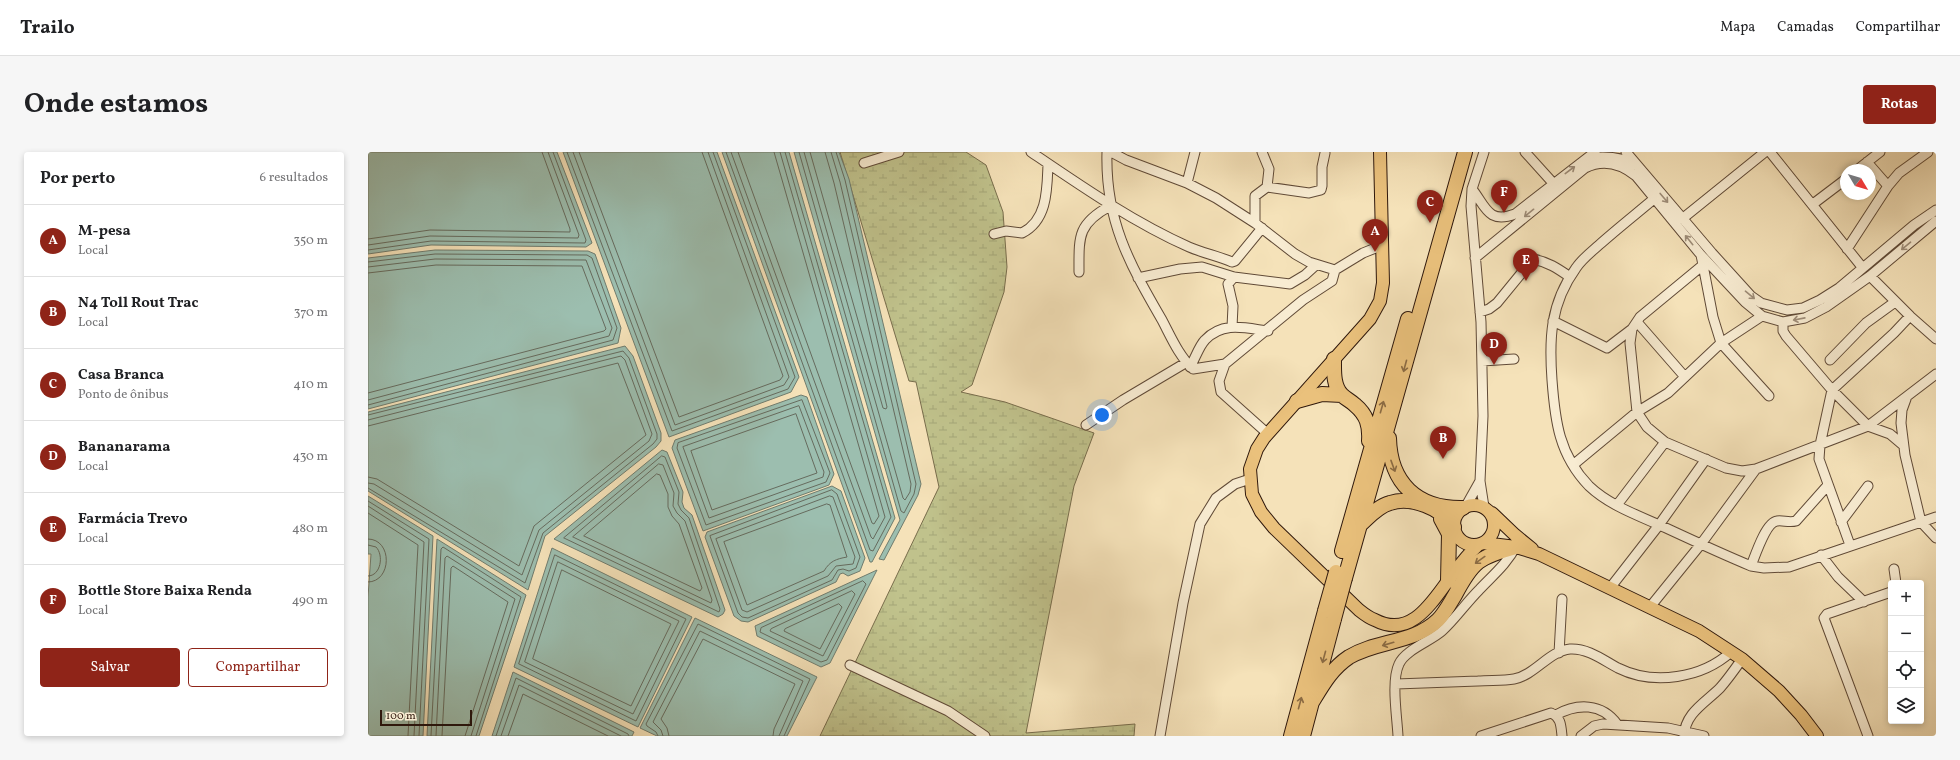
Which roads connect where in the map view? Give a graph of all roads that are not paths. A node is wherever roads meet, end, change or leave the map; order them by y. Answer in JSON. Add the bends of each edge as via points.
{"nodes":[{"id":1,"x":899,"y":152,"type":"edge"},
{"id":2,"x":1031,"y":152,"type":"edge"},
{"id":3,"x":1107,"y":152,"type":"edge"},
{"id":4,"x":1112,"y":152,"type":"edge"},
{"id":5,"x":1195,"y":152,"type":"edge"},
{"id":6,"x":1262,"y":152,"type":"edge"},
{"id":7,"x":1380,"y":152,"type":"edge"},
{"id":8,"x":1455,"y":152,"type":"edge"},
{"id":9,"x":1465,"y":152,"type":"edge"},
{"id":10,"x":1484,"y":152,"type":"edge"},
{"id":11,"x":1525,"y":152,"type":"edge"},
{"id":12,"x":1626,"y":152,"type":"edge"},
{"id":13,"x":1765,"y":152,"type":"edge"},
{"id":14,"x":1770,"y":152,"type":"edge"},
{"id":15,"x":1880,"y":152,"type":"edge"},
{"id":16,"x":1928,"y":152,"type":"edge"},
{"id":17,"x":1325,"y":153,"type":"dead end"},
{"id":18,"x":1592,"y":154,"type":"edge"},
{"id":19,"x":1867,"y":162,"type":"junction"},
{"id":20,"x":864,"y":163,"type":"dead end"},
{"id":21,"x":1048,"y":164,"type":"junction"},
{"id":22,"x":1864,"y":164,"type":"edge"},
{"id":23,"x":1640,"y":167,"type":"junction"},
{"id":24,"x":1187,"y":183,"type":"junction"},
{"id":25,"x":1553,"y":183,"type":"junction"},
{"id":26,"x":1840,"y":184,"type":"edge"},
{"id":27,"x":1888,"y":186,"type":"junction"},
{"id":28,"x":1267,"y":187,"type":"junction"},
{"id":29,"x":1472,"y":189,"type":"junction"},
{"id":30,"x":1655,"y":198,"type":"junction"},
{"id":31,"x":1813,"y":204,"type":"junction"},
{"id":32,"x":1110,"y":205,"type":"junction"},
{"id":33,"x":1936,"y":210,"type":"edge"},
{"id":34,"x":1682,"y":219,"type":"junction"},
{"id":35,"x":1936,"y":221,"type":"edge"},
{"id":36,"x":1258,"y":226,"type":"junction"},
{"id":37,"x":994,"y":234,"type":"dead end"},
{"id":38,"x":1383,"y":245,"type":"junction"},
{"id":39,"x":1848,"y":249,"type":"junction"},
{"id":40,"x":1701,"y":255,"type":"junction"},
{"id":41,"x":1475,"y":258,"type":"junction"},
{"id":42,"x":1316,"y":265,"type":"junction"},
{"id":43,"x":1703,"y":265,"type":"junction"},
{"id":44,"x":1862,"y":267,"type":"junction"},
{"id":45,"x":1335,"y":270,"type":"junction"},
{"id":46,"x":1079,"y":272,"type":"dead end"},
{"id":47,"x":1234,"y":276,"type":"junction"},
{"id":48,"x":1870,"y":276,"type":"junction"},
{"id":49,"x":1570,"y":277,"type":"junction"},
{"id":50,"x":1138,"y":278,"type":"junction"},
{"id":51,"x":1895,"y":302,"type":"junction"},
{"id":52,"x":1480,"y":312,"type":"junction"},
{"id":53,"x":1762,"y":316,"type":"junction"},
{"id":54,"x":1910,"y":316,"type":"junction"},
{"id":55,"x":1553,"y":321,"type":"junction"},
{"id":56,"x":1783,"y":322,"type":"junction"},
{"id":57,"x":1635,"y":325,"type":"junction"},
{"id":58,"x":1232,"y":327,"type":"junction"},
{"id":59,"x":1268,"y":331,"type":"junction"},
{"id":60,"x":1936,"y":339,"type":"edge"},
{"id":61,"x":1721,"y":343,"type":"junction"},
{"id":62,"x":1334,"y":359,"type":"junction"},
{"id":63,"x":1514,"y":359,"type":"dead end"},
{"id":64,"x":1830,"y":360,"type":"dead end"},
{"id":65,"x":1482,"y":361,"type":"junction"},
{"id":66,"x":1225,"y":364,"type":"junction"},
{"id":67,"x":1189,"y":365,"type":"junction"},
{"id":68,"x":1936,"y":374,"type":"edge"},
{"id":69,"x":1686,"y":377,"type":"junction"},
{"id":70,"x":1832,"y":390,"type":"junction"},
{"id":71,"x":1342,"y":395,"type":"junction"},
{"id":72,"x":1768,"y":396,"type":"dead end"},
{"id":73,"x":1906,"y":399,"type":"junction"},
{"id":74,"x":1297,"y":401,"type":"junction"},
{"id":75,"x":1637,"y":412,"type":"junction"},
{"id":76,"x":1086,"y":425,"type":"dead end"},
{"id":77,"x":1868,"y":426,"type":"junction"},
{"id":78,"x":1388,"y":427,"type":"junction"},
{"id":79,"x":1268,"y":434,"type":"junction"},
{"id":80,"x":1665,"y":442,"type":"junction"},
{"id":81,"x":1820,"y":445,"type":"junction"},
{"id":82,"x":1903,"y":445,"type":"junction"},
{"id":83,"x":1807,"y":450,"type":"junction"},
{"id":84,"x":1368,"y":458,"type":"junction"},
{"id":85,"x":1819,"y":459,"type":"junction"},
{"id":86,"x":1706,"y":460,"type":"junction"},
{"id":87,"x":1573,"y":465,"type":"junction"},
{"id":88,"x":1756,"y":469,"type":"junction"},
{"id":89,"x":1250,"y":479,"type":"junction"},
{"id":90,"x":1480,"y":481,"type":"junction"},
{"id":91,"x":1828,"y":485,"type":"junction"},
{"id":92,"x":1868,"y":486,"type":"dead end"},
{"id":93,"x":1617,"y":505,"type":"junction"},
{"id":94,"x":1426,"y":506,"type":"junction"},
{"id":95,"x":1465,"y":507,"type":"junction"},
{"id":96,"x":1488,"y":510,"type":"junction"},
{"id":97,"x":1936,"y":517,"type":"edge"},
{"id":98,"x":1841,"y":522,"type":"junction"},
{"id":99,"x":1921,"y":522,"type":"junction"},
{"id":100,"x":1360,"y":525,"type":"junction"},
{"id":101,"x":1659,"y":525,"type":"junction"},
{"id":102,"x":1455,"y":530,"type":"junction"},
{"id":103,"x":1936,"y":538,"type":"edge"},
{"id":104,"x":1515,"y":541,"type":"junction"},
{"id":105,"x":1480,"y":544,"type":"junction"},
{"id":106,"x":1701,"y":544,"type":"junction"},
{"id":107,"x":1850,"y":545,"type":"junction"},
{"id":108,"x":1822,"y":555,"type":"junction"},
{"id":109,"x":1751,"y":566,"type":"junction"},
{"id":110,"x":1894,"y":569,"type":"dead end"},
{"id":111,"x":1340,"y":575,"type":"junction"},
{"id":112,"x":1448,"y":580,"type":"junction"},
{"id":113,"x":1896,"y":580,"type":"edge"},
{"id":114,"x":1610,"y":588,"type":"junction"},
{"id":115,"x":1888,"y":593,"type":"edge"},
{"id":116,"x":1562,"y":598,"type":"dead end"},
{"id":117,"x":1864,"y":602,"type":"junction"},
{"id":118,"x":1650,"y":607,"type":"junction"},
{"id":119,"x":1330,"y":615,"type":"junction"},
{"id":120,"x":1731,"y":652,"type":"junction"},
{"id":121,"x":1559,"y":653,"type":"junction"},
{"id":122,"x":1742,"y":659,"type":"junction"},
{"id":123,"x":850,"y":665,"type":"dead end"},
{"id":124,"x":1396,"y":684,"type":"junction"},
{"id":125,"x":1311,"y":704,"type":"junction"},
{"id":126,"x":1556,"y":715,"type":"junction"},
{"id":127,"x":1617,"y":724,"type":"junction"},
{"id":128,"x":1684,"y":733,"type":"edge"},
{"id":129,"x":985,"y":736,"type":"edge"},
{"id":130,"x":1160,"y":736,"type":"edge"},
{"id":131,"x":1292,"y":736,"type":"edge"},
{"id":132,"x":1302,"y":736,"type":"edge"},
{"id":133,"x":1398,"y":736,"type":"edge"},
{"id":134,"x":1482,"y":736,"type":"edge"},
{"id":135,"x":1562,"y":736,"type":"edge"},
{"id":136,"x":1581,"y":736,"type":"edge"},
{"id":137,"x":1704,"y":736,"type":"edge"},
{"id":138,"x":1817,"y":736,"type":"edge"},
{"id":139,"x":1868,"y":736,"type":"edge"}],
"edges":[{"from":1,"to":20,"type":"street"},
{"from":2,"to":21,"type":"street"},
{"from":3,"to":32,"type":"street"},
{"from":4,"to":24,"type":"street","via":[[1126,160]]},
{"from":5,"to":24,"type":"street"},
{"from":6,"to":28,"type":"street","via":[[1269,169]]},
{"from":7,"to":38,"type":"main road"},
{"from":84,"to":8,"type":"highway","one_way":true},
{"from":9,"to":78,"type":"highway","one_way":true},
{"from":10,"to":29,"type":"street"},
{"from":11,"to":25,"type":"street"},
{"from":12,"to":23,"type":"street"},
{"from":13,"to":34,"type":"street"},
{"from":14,"to":31,"type":"street"},
{"from":15,"to":19,"type":"street"},
{"from":16,"to":27,"type":"street","via":[[1900,173]]},
{"from":17,"to":28,"type":"street","via":[[1321,190],[1310,193]]},
{"from":18,"to":23,"type":"street","via":[[1630,161]]},
{"from":25,"to":18,"type":"street","one_way":true},
{"from":19,"to":22,"type":"street"},
{"from":19,"to":27,"type":"street"},
{"from":21,"to":32,"type":"street"},
{"from":21,"to":37,"type":"street","via":[[1046,200],[1043,210],[1032,226],[1022,232],[1006,231]]},
{"from":23,"to":34,"type":"street","one_way":true},
{"from":24,"to":36,"type":"street","via":[[1216,198]]},
{"from":25,"to":29,"type":"street","via":[[1515,214],[1499,218],[1491,215]]},
{"from":26,"to":31,"type":"street"},
{"from":27,"to":39,"type":"street"},
{"from":28,"to":36,"type":"street","via":[[1255,196]]},
{"from":29,"to":41,"type":"street"},
{"from":40,"to":30,"type":"street","one_way":true},
{"from":30,"to":41,"type":"street","one_way":true,"via":[[1627,169],[1609,163],[1591,165]]},
{"from":30,"to":49,"type":"street","via":[[1586,257]]},
{"from":31,"to":39,"type":"street"},
{"from":32,"to":36,"type":"street","via":[[1189,247],[1232,262]]},
{"from":32,"to":46,"type":"street","via":[[1096,214],[1082,233],[1079,244]]},
{"from":32,"to":50,"type":"street","via":[[1125,251]]},
{"from":33,"to":44,"type":"street"},
{"from":34,"to":44,"type":"street","one_way":true,"via":[[1751,296],[1773,307],[1787,310],[1803,308],[1839,288]]},
{"from":35,"to":48,"type":"street","one_way":true},
{"from":36,"to":42,"type":"street","via":[[1295,254]]},
{"from":38,"to":45,"type":"street","via":[[1363,252]]},
{"from":38,"to":62,"type":"main road","via":[[1383,283],[1380,301],[1370,319]]},
{"from":39,"to":44,"type":"street"},
{"from":40,"to":43,"type":"street"},
{"from":40,"to":53,"type":"street","via":[[1732,289]]},
{"from":41,"to":52,"type":"street"},
{"from":42,"to":45,"type":"street"},
{"from":42,"to":47,"type":"street","via":[[1290,284]]},
{"from":43,"to":57,"type":"street"},
{"from":43,"to":61,"type":"street"},
{"from":45,"to":59,"type":"street","via":[[1332,281],[1303,300]]},
{"from":47,"to":50,"type":"street","via":[[1190,267]]},
{"from":47,"to":58,"type":"street","via":[[1228,284],[1233,306]]},
{"from":48,"to":51,"type":"street"},
{"from":48,"to":56,"type":"street","one_way":true,"via":[[1826,307],[1805,318]]},
{"from":49,"to":52,"type":"street","via":[[1545,261],[1533,259],[1497,303]]},
{"from":49,"to":55,"type":"street","via":[[1557,303]]},
{"from":50,"to":67,"type":"street"},
{"from":51,"to":54,"type":"street"},
{"from":51,"to":64,"type":"street","via":[[1866,323]]},
{"from":52,"to":65,"type":"street"},
{"from":53,"to":56,"type":"street"},
{"from":53,"to":61,"type":"street"},
{"from":54,"to":60,"type":"street"},
{"from":54,"to":70,"type":"street"},
{"from":55,"to":57,"type":"street","via":[[1607,348]]},
{"from":55,"to":87,"type":"street","via":[[1549,345],[1554,412],[1559,436]]},
{"from":56,"to":70,"type":"street","via":[[1786,336]]},
{"from":57,"to":69,"type":"street"},
{"from":57,"to":75,"type":"street","via":[[1630,343]]},
{"from":58,"to":59,"type":"street"},
{"from":58,"to":67,"type":"street","via":[[1220,329],[1205,340]]},
{"from":59,"to":66,"type":"street"},
{"from":61,"to":69,"type":"street"},
{"from":61,"to":72,"type":"street"},
{"from":62,"to":71,"type":"highway","via":[[1335,380]]},
{"from":62,"to":74,"type":"main road"},
{"from":63,"to":65,"type":"street"},
{"from":65,"to":90,"type":"street"},
{"from":66,"to":67,"type":"street","via":[[1202,369],[1192,369]]},
{"from":66,"to":79,"type":"street","via":[[1220,382],[1222,392]]},
{"from":67,"to":76,"type":"street","via":[[1123,400]]},
{"from":68,"to":73,"type":"street"},
{"from":69,"to":75,"type":"street","via":[[1668,393]]},
{"from":70,"to":77,"type":"street"},
{"from":70,"to":81,"type":"street"},
{"from":71,"to":74,"type":"highway","via":[[1322,394]]},
{"from":71,"to":84,"type":"highway","via":[[1355,404],[1366,417],[1370,431]]},
{"from":73,"to":77,"type":"street"},
{"from":73,"to":82,"type":"street","via":[[1901,416]]},
{"from":74,"to":79,"type":"main road"},
{"from":75,"to":80,"type":"street","via":[[1646,427]]},
{"from":75,"to":87,"type":"street"},
{"from":77,"to":81,"type":"street"},
{"from":77,"to":82,"type":"street","via":[[1890,434]]},
{"from":78,"to":95,"type":"highway","one_way":true,"via":[[1391,462],[1404,486],[1424,500],[1452,508]]},
{"from":78,"to":100,"type":"highway"},
{"from":79,"to":89,"type":"main road","via":[[1253,458]]},
{"from":80,"to":86,"type":"street"},
{"from":80,"to":93,"type":"street"},
{"from":81,"to":83,"type":"street"},
{"from":81,"to":85,"type":"street"},
{"from":82,"to":99,"type":"street"},
{"from":83,"to":85,"type":"street"},
{"from":83,"to":88,"type":"street"},
{"from":84,"to":111,"type":"highway"},
{"from":85,"to":91,"type":"street"},
{"from":86,"to":88,"type":"street","via":[[1742,471]]},
{"from":86,"to":101,"type":"street"},
{"from":87,"to":93,"type":"street","via":[[1590,486]]},
{"from":88,"to":106,"type":"street"},
{"from":89,"to":112,"type":"main road","via":[[1256,504],[1274,528],[1359,610],[1375,621],[1401,624],[1411,620],[1434,602]]},
{"from":89,"to":130,"type":"street","via":[[1235,484],[1216,498],[1200,524],[1182,603]]},
{"from":90,"to":95,"type":"street"},
{"from":90,"to":96,"type":"street"},
{"from":91,"to":98,"type":"street"},
{"from":91,"to":109,"type":"street","via":[[1796,521],[1774,522],[1762,538]]},
{"from":92,"to":98,"type":"street"},
{"from":93,"to":101,"type":"street"},
{"from":94,"to":100,"type":"highway","via":[[1417,502],[1391,502],[1382,506]]},
{"from":94,"to":102,"type":"highway","via":[[1446,517]]},
{"from":94,"to":112,"type":"highway","via":[[1440,517],[1449,534]]},
{"from":95,"to":96,"type":"main road","via":[[1478,504]]},
{"from":95,"to":102,"type":"main road","via":[[1456,516]]},
{"from":96,"to":104,"type":"main road"},
{"from":96,"to":105,"type":"main road","via":[[1495,527],[1491,537]]},
{"from":97,"to":99,"type":"street"},
{"from":98,"to":107,"type":"street"},
{"from":99,"to":103,"type":"street"},
{"from":99,"to":107,"type":"street"},
{"from":100,"to":111,"type":"highway"},
{"from":101,"to":106,"type":"street"},
{"from":101,"to":114,"type":"street"},
{"from":102,"to":105,"type":"main road","via":[[1467,544]]},
{"from":102,"to":112,"type":"main road","via":[[1456,551]]},
{"from":104,"to":105,"type":"main road"},
{"from":104,"to":114,"type":"main road"},
{"from":104,"to":124,"type":"street","via":[[1511,556],[1449,624],[1408,653],[1400,662]]},
{"from":104,"to":125,"type":"highway","one_way":true,"via":[[1477,562],[1439,619],[1429,628],[1410,638],[1350,657],[1335,668]]},
{"from":105,"to":112,"type":"main road"},
{"from":106,"to":109,"type":"street"},
{"from":106,"to":118,"type":"street"},
{"from":107,"to":108,"type":"street"},
{"from":108,"to":109,"type":"street","via":[[1789,567]]},
{"from":108,"to":117,"type":"street","via":[[1838,578]]},
{"from":110,"to":113,"type":"street"},
{"from":111,"to":119,"type":"highway","bridge":true},
{"from":114,"to":118,"type":"main road"},
{"from":115,"to":117,"type":"street"},
{"from":116,"to":121,"type":"street"},
{"from":117,"to":139,"type":"street","via":[[1827,614],[1824,618]]},
{"from":118,"to":120,"type":"main road","via":[[1699,631]]},
{"from":119,"to":125,"type":"highway","one_way":true},
{"from":131,"to":119,"type":"highway","one_way":true},
{"from":120,"to":121,"type":"street","via":[[1713,666],[1696,673],[1665,677],[1631,674],[1582,650],[1570,649]]},
{"from":120,"to":122,"type":"main road"},
{"from":121,"to":124,"type":"street","via":[[1515,679]]},
{"from":122,"to":128,"type":"street","via":[[1721,686],[1693,712],[1687,720]]},
{"from":122,"to":138,"type":"main road","via":[[1779,691]]},
{"from":123,"to":129,"type":"street","via":[[948,711]]},
{"from":124,"to":133,"type":"street"},
{"from":125,"to":132,"type":"highway"},
{"from":126,"to":127,"type":"street","via":[[1578,706],[1595,708],[1606,712]]},
{"from":126,"to":134,"type":"street","via":[[1551,713]]},
{"from":126,"to":135,"type":"street","via":[[1560,720]]},
{"from":127,"to":128,"type":"street"},
{"from":127,"to":136,"type":"street","via":[[1594,726]]},
{"from":128,"to":137,"type":"street"}]}
